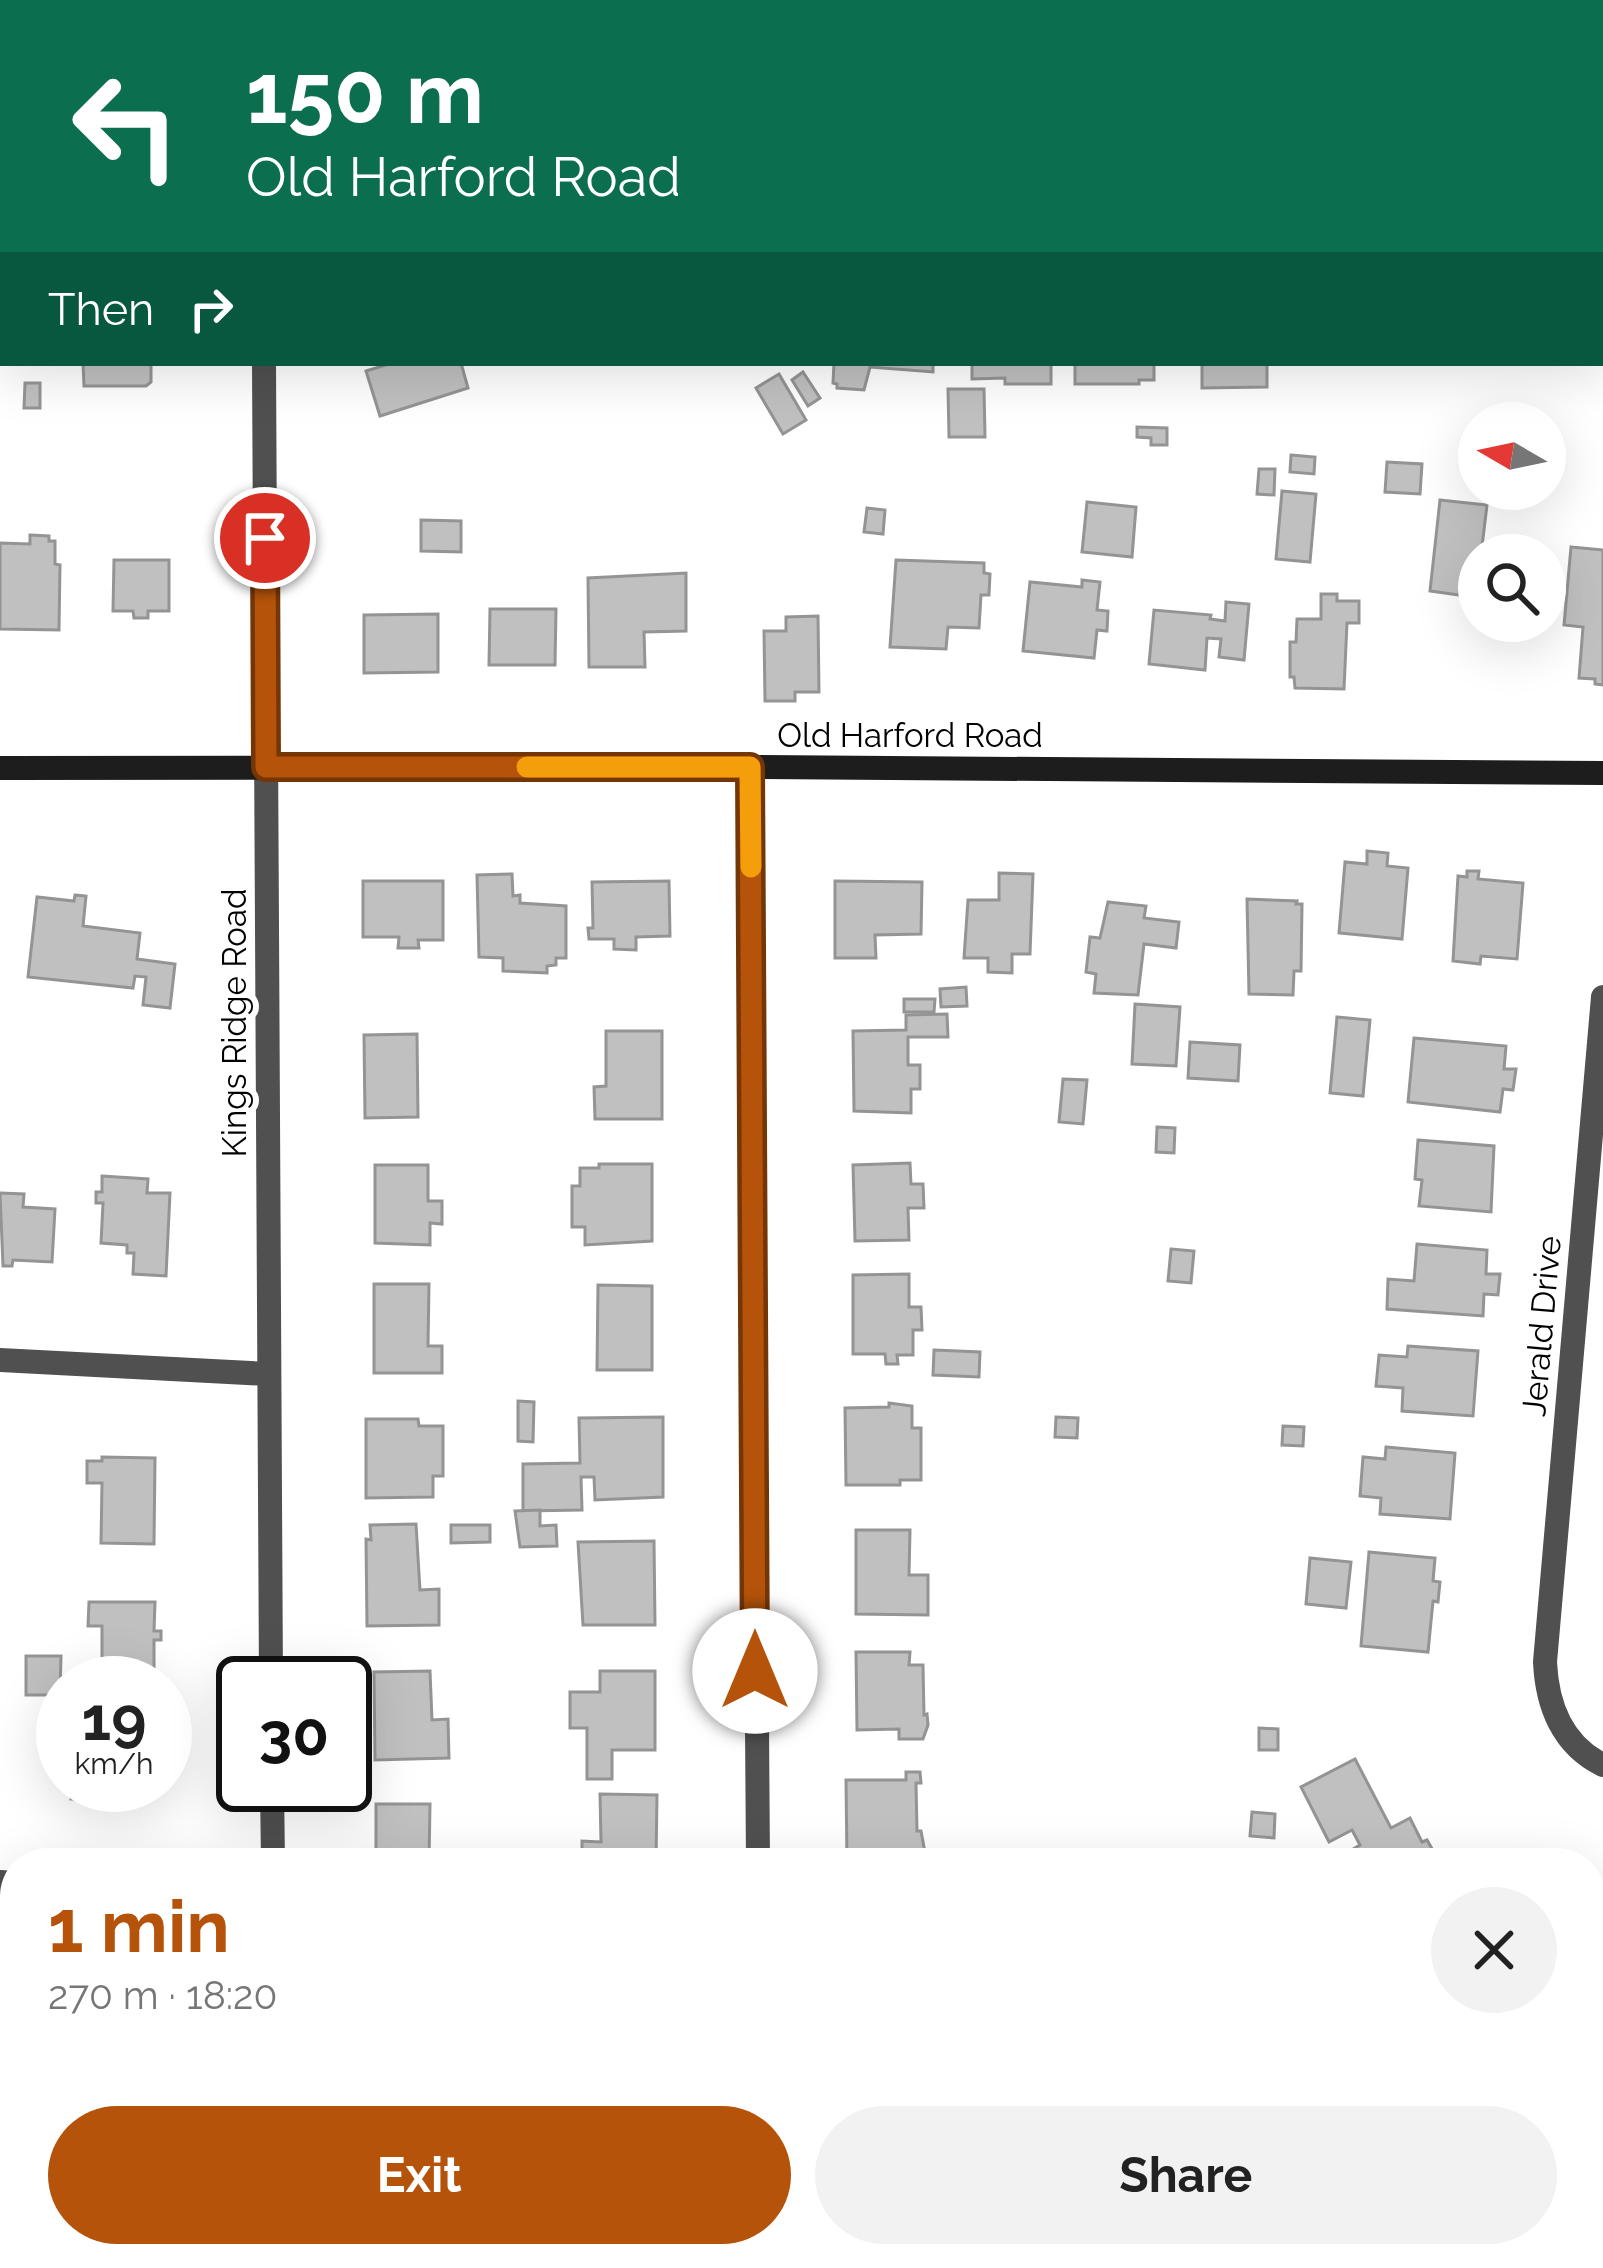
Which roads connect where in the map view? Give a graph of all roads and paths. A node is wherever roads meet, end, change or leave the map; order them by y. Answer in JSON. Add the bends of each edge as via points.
{"nodes":[{"id":1,"x":264,"y":366,"type":"edge"},
{"id":2,"x":266,"y":767,"type":"junction"},
{"id":3,"x":750,"y":767,"type":"junction"},
{"id":4,"x":0,"y":768,"type":"edge"},
{"id":5,"x":1603,"y":773,"type":"edge"},
{"id":6,"x":1603,"y":997,"type":"edge"},
{"id":7,"x":1592,"y":1255,"type":"edge"},
{"id":8,"x":0,"y":1360,"type":"edge"},
{"id":9,"x":268,"y":1374,"type":"junction"},
{"id":10,"x":271,"y":1656,"type":"edge"},
{"id":11,"x":1603,"y":1765,"type":"edge"},
{"id":12,"x":272,"y":1812,"type":"edge"},
{"id":13,"x":273,"y":1848,"type":"edge"},
{"id":14,"x":758,"y":1848,"type":"edge"}],
"edges":[{"from":1,"to":2,"type":"street","name":"Kings Ridge Road"},
{"from":2,"to":3,"type":"street","name":"Old Harford Road"},
{"from":2,"to":4,"type":"street","name":"Old Harford Road"},
{"from":2,"to":9,"type":"street","name":"Kings Ridge Road"},
{"from":3,"to":5,"type":"street","name":"Old Harford Road"},
{"from":3,"to":14,"type":"street"},
{"from":6,"to":7,"type":"street","name":"Jerald Drive"},
{"from":7,"to":11,"type":"street","name":"Jerald Drive","via":[[1545,1662],[1555,1717],[1573,1744]]},
{"from":8,"to":9,"type":"street"},
{"from":9,"to":10,"type":"street","name":"Kings Ridge Road"},
{"from":12,"to":13,"type":"street"}]}
